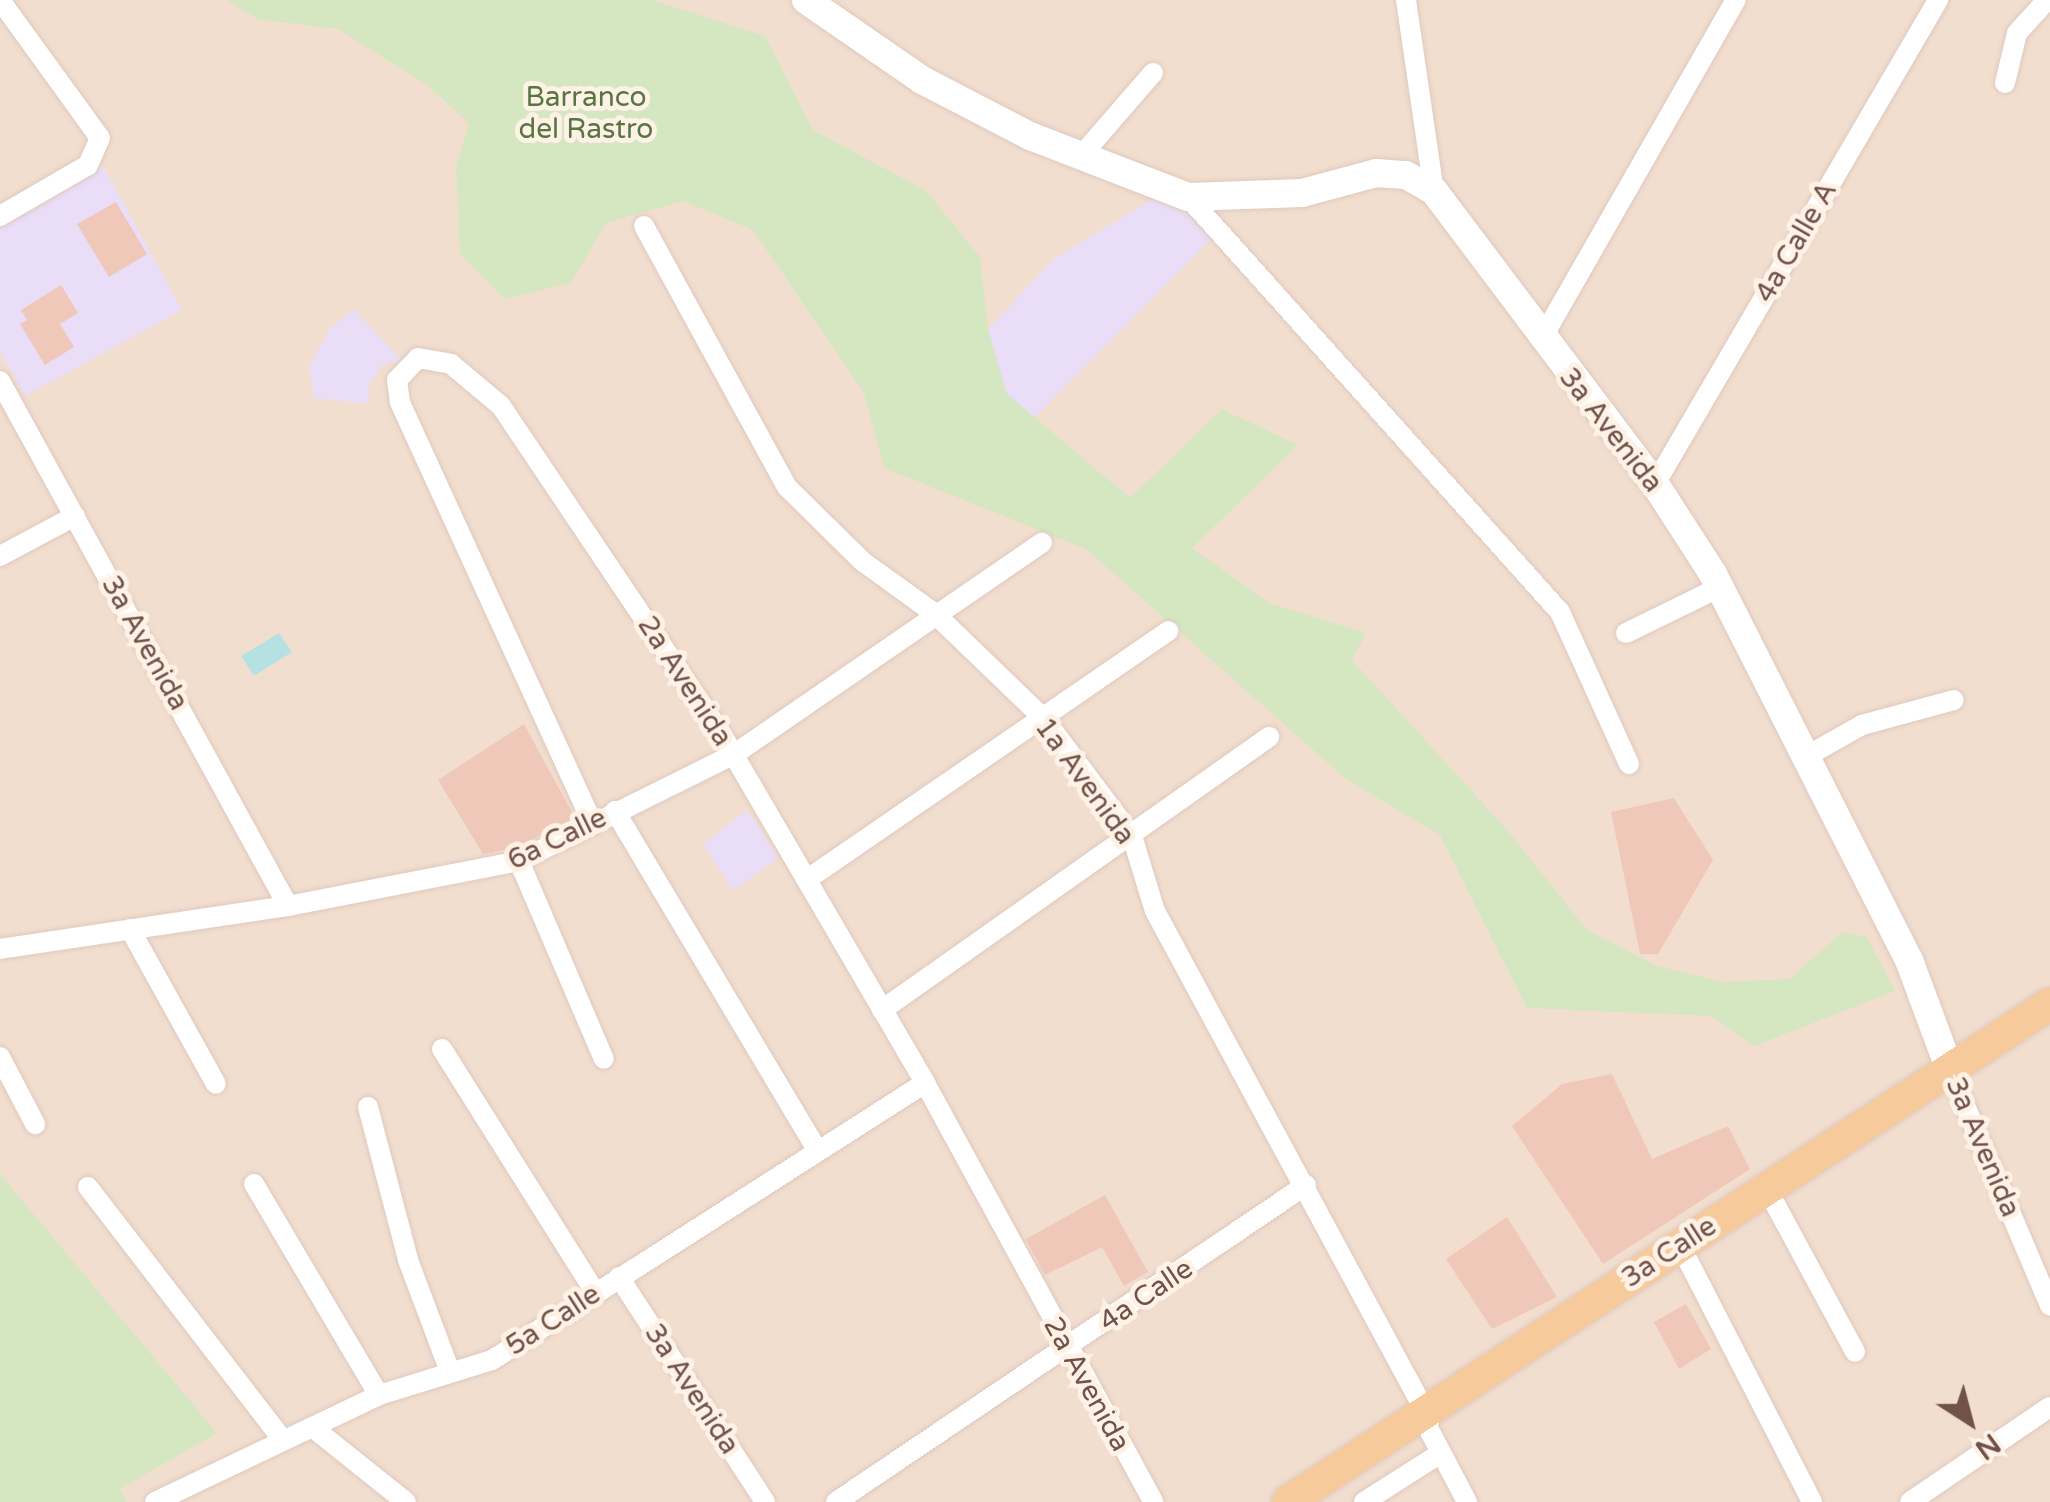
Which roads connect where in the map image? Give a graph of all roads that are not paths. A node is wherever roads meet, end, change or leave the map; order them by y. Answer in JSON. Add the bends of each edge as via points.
{"nodes":[{"id":1,"x":0,"y":0,"type":"edge"},
{"id":2,"x":806,"y":0,"type":"edge"},
{"id":3,"x":1406,"y":0,"type":"edge"},
{"id":4,"x":1736,"y":0,"type":"edge"},
{"id":5,"x":1938,"y":0,"type":"edge"},
{"id":6,"x":2046,"y":0,"type":"edge"},
{"id":7,"x":1153,"y":73,"type":"dead end"},
{"id":8,"x":2005,"y":84,"type":"dead end"},
{"id":9,"x":1082,"y":156,"type":"junction"},
{"id":10,"x":1434,"y":191,"type":"junction"},
{"id":11,"x":1188,"y":197,"type":"junction"},
{"id":12,"x":0,"y":216,"type":"edge"},
{"id":13,"x":644,"y":226,"type":"dead end"},
{"id":14,"x":1542,"y":340,"type":"junction"},
{"id":15,"x":0,"y":381,"type":"edge"},
{"id":16,"x":1654,"y":484,"type":"junction"},
{"id":17,"x":75,"y":516,"type":"junction"},
{"id":18,"x":1042,"y":543,"type":"dead end"},
{"id":19,"x":0,"y":556,"type":"edge"},
{"id":20,"x":1720,"y":587,"type":"junction"},
{"id":21,"x":934,"y":612,"type":"junction"},
{"id":22,"x":1168,"y":632,"type":"dead end"},
{"id":23,"x":1626,"y":633,"type":"dead end"},
{"id":24,"x":1954,"y":700,"type":"dead end"},
{"id":25,"x":1045,"y":720,"type":"junction"},
{"id":26,"x":1269,"y":738,"type":"dead end"},
{"id":27,"x":733,"y":755,"type":"junction"},
{"id":28,"x":1807,"y":756,"type":"junction"},
{"id":29,"x":1629,"y":764,"type":"dead end"},
{"id":30,"x":615,"y":811,"type":"junction"},
{"id":31,"x":592,"y":822,"type":"junction"},
{"id":32,"x":1132,"y":836,"type":"junction"},
{"id":33,"x":519,"y":861,"type":"junction"},
{"id":34,"x":810,"y":878,"type":"junction"},
{"id":35,"x":288,"y":906,"type":"junction"},
{"id":36,"x":130,"y":929,"type":"junction"},
{"id":37,"x":0,"y":948,"type":"edge"},
{"id":38,"x":2050,"y":1004,"type":"edge"},
{"id":39,"x":882,"y":1010,"type":"junction"},
{"id":40,"x":442,"y":1049,"type":"dead end"},
{"id":41,"x":0,"y":1057,"type":"edge"},
{"id":42,"x":604,"y":1059,"type":"dead end"},
{"id":43,"x":1950,"y":1070,"type":"junction"},
{"id":44,"x":216,"y":1084,"type":"dead end"},
{"id":45,"x":925,"y":1084,"type":"junction"},
{"id":46,"x":368,"y":1107,"type":"dead end"},
{"id":47,"x":35,"y":1124,"type":"dead end"},
{"id":48,"x":816,"y":1148,"type":"junction"},
{"id":49,"x":254,"y":1184,"type":"dead end"},
{"id":50,"x":1306,"y":1186,"type":"junction"},
{"id":51,"x":88,"y":1187,"type":"dead end"},
{"id":52,"x":1767,"y":1188,"type":"junction"},
{"id":53,"x":1680,"y":1245,"type":"junction"},
{"id":54,"x":619,"y":1277,"type":"junction"},
{"id":55,"x":596,"y":1292,"type":"junction"},
{"id":56,"x":2050,"y":1306,"type":"edge"},
{"id":57,"x":1067,"y":1349,"type":"junction"},
{"id":58,"x":1855,"y":1352,"type":"dead end"},
{"id":59,"x":450,"y":1372,"type":"junction"},
{"id":60,"x":378,"y":1395,"type":"junction"},
{"id":61,"x":2050,"y":1407,"type":"edge"},
{"id":62,"x":1424,"y":1416,"type":"junction"},
{"id":63,"x":312,"y":1427,"type":"junction"},
{"id":64,"x":281,"y":1438,"type":"junction"},
{"id":65,"x":1442,"y":1453,"type":"junction"},
{"id":66,"x":155,"y":1502,"type":"edge"},
{"id":67,"x":406,"y":1502,"type":"edge"},
{"id":68,"x":765,"y":1502,"type":"edge"},
{"id":69,"x":836,"y":1502,"type":"edge"},
{"id":70,"x":1152,"y":1502,"type":"edge"},
{"id":71,"x":1288,"y":1502,"type":"edge"},
{"id":72,"x":1364,"y":1502,"type":"edge"},
{"id":73,"x":1468,"y":1502,"type":"edge"},
{"id":74,"x":1812,"y":1502,"type":"edge"},
{"id":75,"x":1910,"y":1502,"type":"edge"}],
"edges":[{"from":1,"to":12,"type":"street","via":[[100,138],[88,165]]},
{"from":2,"to":9,"type":"main road","via":[[922,80]]},
{"from":3,"to":10,"type":"street"},
{"from":4,"to":14,"type":"street"},
{"from":5,"to":16,"type":"street","name":"4a Calle A"},
{"from":6,"to":8,"type":"street","via":[[2018,33]]},
{"from":7,"to":9,"type":"street"},
{"from":9,"to":11,"type":"main road"},
{"from":10,"to":11,"type":"main road","via":[[1406,174],[1376,174],[1302,193]]},
{"from":10,"to":14,"type":"main road","name":"3a Avenida"},
{"from":11,"to":29,"type":"street","via":[[1560,612]]},
{"from":13,"to":21,"type":"street","name":"1a Avenida","via":[[788,487],[862,562]]},
{"from":14,"to":16,"type":"main road","name":"3a Avenida"},
{"from":15,"to":17,"type":"street","name":"3a Avenida"},
{"from":16,"to":20,"type":"main road","name":"3a Avenida"},
{"from":17,"to":19,"type":"street"},
{"from":17,"to":35,"type":"street","name":"3a Avenida"},
{"from":18,"to":21,"type":"street","name":"6a Calle"},
{"from":20,"to":23,"type":"street"},
{"from":20,"to":28,"type":"main road","name":"3a Avenida"},
{"from":21,"to":25,"type":"street","name":"1a Avenida"},
{"from":21,"to":27,"type":"street","name":"6a Calle"},
{"from":22,"to":25,"type":"street"},
{"from":24,"to":28,"type":"street","via":[[1862,726]]},
{"from":25,"to":32,"type":"street","name":"1a Avenida"},
{"from":25,"to":34,"type":"street"},
{"from":26,"to":32,"type":"street"},
{"from":27,"to":30,"type":"street","name":"6a Calle"},
{"from":27,"to":31,"type":"street","name":"2a Avenida","via":[[500,406],[452,364],[418,358],[397,380],[400,402]]},
{"from":27,"to":34,"type":"street","name":"2a Avenida"},
{"from":28,"to":43,"type":"main road","name":"3a Avenida","via":[[1909,960]]},
{"from":30,"to":31,"type":"street","name":"6a Calle"},
{"from":30,"to":48,"type":"street"},
{"from":31,"to":33,"type":"street","name":"6a Calle"},
{"from":32,"to":39,"type":"street"},
{"from":32,"to":50,"type":"street","name":"1a Avenida","via":[[1155,911]]},
{"from":33,"to":35,"type":"street","name":"6a Calle"},
{"from":33,"to":42,"type":"street"},
{"from":34,"to":39,"type":"street","name":"2a Avenida"},
{"from":35,"to":36,"type":"street","name":"6a Calle"},
{"from":36,"to":37,"type":"street","name":"6a Calle"},
{"from":36,"to":44,"type":"street"},
{"from":38,"to":43,"type":"main road","name":"3a Calle"},
{"from":39,"to":45,"type":"street","name":"2a Avenida"},
{"from":40,"to":55,"type":"street"},
{"from":41,"to":47,"type":"street"},
{"from":43,"to":52,"type":"main road","name":"3a Calle"},
{"from":43,"to":56,"type":"street","name":"3a Avenida"},
{"from":45,"to":48,"type":"street","name":"5a Calle"},
{"from":45,"to":57,"type":"street","name":"2a Avenida"},
{"from":46,"to":59,"type":"street","via":[[408,1260]]},
{"from":48,"to":54,"type":"street","name":"5a Calle"},
{"from":49,"to":60,"type":"street"},
{"from":50,"to":57,"type":"street","name":"4a Calle"},
{"from":50,"to":62,"type":"street","name":"1a Avenida"},
{"from":51,"to":64,"type":"street"},
{"from":52,"to":53,"type":"main road","name":"3a Calle"},
{"from":52,"to":58,"type":"street"},
{"from":53,"to":62,"type":"main road","name":"3a Calle"},
{"from":53,"to":74,"type":"street"},
{"from":54,"to":55,"type":"street","name":"5a Calle"},
{"from":54,"to":68,"type":"street","name":"3a Avenida"},
{"from":55,"to":59,"type":"street","name":"5a Calle","via":[[492,1360]]},
{"from":57,"to":69,"type":"street","name":"4a Calle"},
{"from":57,"to":70,"type":"street","name":"2a Avenida"},
{"from":59,"to":60,"type":"street","name":"5a Calle"},
{"from":60,"to":63,"type":"street","name":"5a Calle"},
{"from":61,"to":75,"type":"street"},
{"from":62,"to":65,"type":"street","name":"1a Avenida"},
{"from":62,"to":71,"type":"main road","name":"3a Calle"},
{"from":63,"to":64,"type":"street","name":"5a Calle"},
{"from":63,"to":67,"type":"street"},
{"from":64,"to":66,"type":"street","name":"5a Calle"},
{"from":65,"to":72,"type":"street"},
{"from":65,"to":73,"type":"street","name":"1a Avenida"}]}
